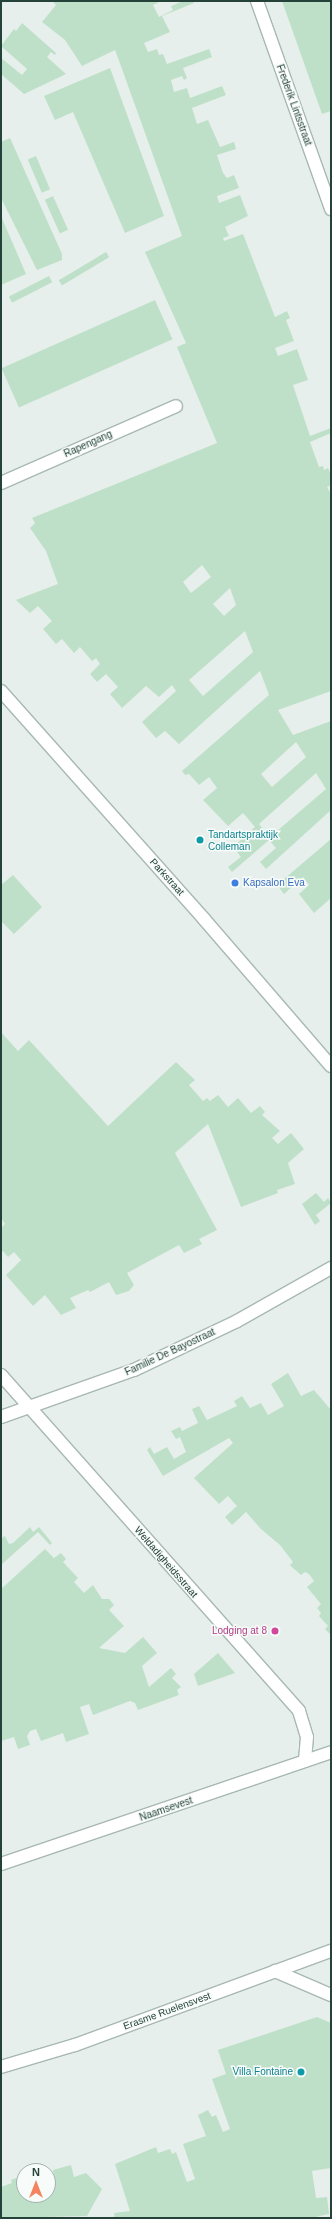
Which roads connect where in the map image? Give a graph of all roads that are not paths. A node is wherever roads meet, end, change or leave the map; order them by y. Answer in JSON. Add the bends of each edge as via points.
{"nodes":[{"id":1,"x":257,"y":1,"type":"edge"},
{"id":2,"x":331,"y":209,"type":"edge"},
{"id":3,"x":176,"y":406,"type":"dead end"},
{"id":4,"x":1,"y":483,"type":"edge"},
{"id":5,"x":1,"y":691,"type":"edge"},
{"id":6,"x":331,"y":1066,"type":"edge"},
{"id":7,"x":331,"y":1268,"type":"edge"},
{"id":8,"x":1,"y":1375,"type":"edge"},
{"id":9,"x":30,"y":1407,"type":"junction"},
{"id":10,"x":1,"y":1417,"type":"edge"},
{"id":11,"x":331,"y":1752,"type":"edge"},
{"id":12,"x":305,"y":1761,"type":"junction"},
{"id":13,"x":1,"y":1864,"type":"edge"},
{"id":14,"x":331,"y":1951,"type":"edge"},
{"id":15,"x":275,"y":1971,"type":"junction"},
{"id":16,"x":331,"y":1995,"type":"edge"},
{"id":17,"x":1,"y":2067,"type":"edge"}],
"edges":[{"from":1,"to":2,"type":"street","name":"Frederik Lintsstraat"},
{"from":3,"to":4,"type":"street","name":"Rapengang"},
{"from":5,"to":6,"type":"street","name":"Parkstraat"},
{"from":7,"to":9,"type":"street","name":"Familie De Bayostraat","via":[[238,1321],[134,1370]]},
{"from":8,"to":9,"type":"street","name":"Weldadigheidsstraat"},
{"from":9,"to":10,"type":"street","name":"Familie De Bayostraat"},
{"from":9,"to":12,"type":"street","name":"Weldadigheidsstraat","via":[[299,1711],[307,1737]]},
{"from":11,"to":12,"type":"street","name":"Naamsevest"},
{"from":12,"to":13,"type":"street","name":"Naamsevest"},
{"from":14,"to":15,"type":"street","name":"Erasme Ruelensvest"},
{"from":15,"to":16,"type":"street"},
{"from":15,"to":17,"type":"street","name":"Erasme Ruelensvest","via":[[75,2045]]}]}
